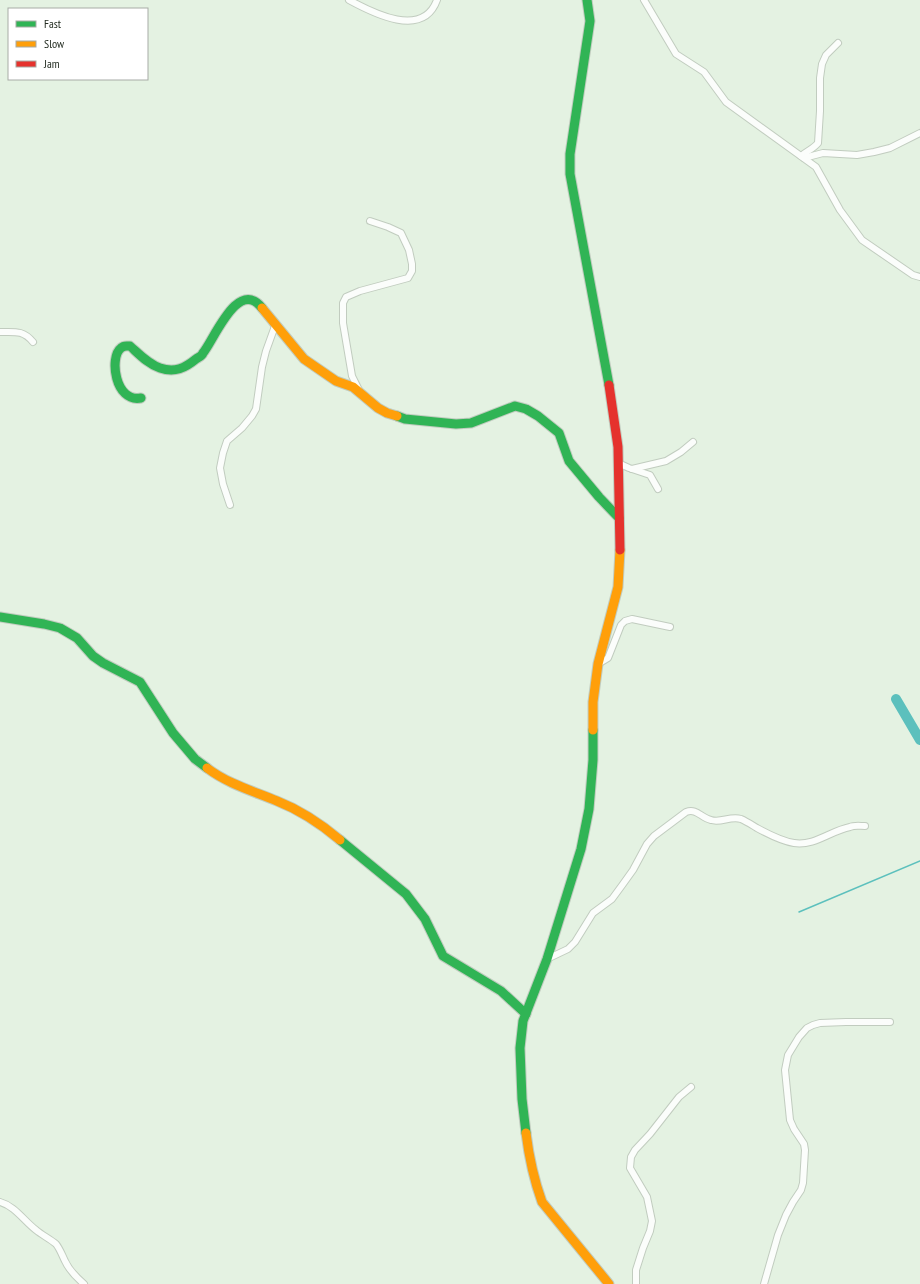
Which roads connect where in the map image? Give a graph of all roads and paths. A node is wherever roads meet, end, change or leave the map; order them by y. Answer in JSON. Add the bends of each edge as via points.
{"nodes":[{"id":1,"x":349,"y":0,"type":"edge"},
{"id":2,"x":436,"y":0,"type":"edge"},
{"id":3,"x":587,"y":0,"type":"edge"},
{"id":4,"x":644,"y":0,"type":"edge"},
{"id":5,"x":838,"y":43,"type":"dead end"},
{"id":6,"x":920,"y":133,"type":"edge"},
{"id":7,"x":802,"y":157,"type":"junction"},
{"id":8,"x":370,"y":221,"type":"dead end"},
{"id":9,"x":920,"y":277,"type":"edge"},
{"id":10,"x":276,"y":326,"type":"junction"},
{"id":11,"x":0,"y":332,"type":"edge"},
{"id":12,"x":33,"y":342,"type":"dead end"},
{"id":13,"x":363,"y":397,"type":"junction"},
{"id":14,"x":141,"y":398,"type":"dead end"},
{"id":15,"x":694,"y":442,"type":"dead end"},
{"id":16,"x":618,"y":463,"type":"junction"},
{"id":17,"x":632,"y":469,"type":"junction"},
{"id":18,"x":658,"y":489,"type":"dead end"},
{"id":19,"x":230,"y":505,"type":"dead end"},
{"id":20,"x":619,"y":518,"type":"junction"},
{"id":21,"x":0,"y":617,"type":"edge"},
{"id":22,"x":670,"y":627,"type":"dead end"},
{"id":23,"x":598,"y":664,"type":"junction"},
{"id":24,"x":865,"y":826,"type":"dead end"},
{"id":25,"x":547,"y":959,"type":"junction"},
{"id":26,"x":526,"y":1014,"type":"junction"},
{"id":27,"x":890,"y":1022,"type":"dead end"},
{"id":28,"x":691,"y":1087,"type":"dead end"},
{"id":29,"x":0,"y":1202,"type":"edge"},
{"id":30,"x":84,"y":1284,"type":"edge"},
{"id":31,"x":609,"y":1284,"type":"edge"},
{"id":32,"x":636,"y":1284,"type":"edge"},
{"id":33,"x":764,"y":1284,"type":"edge"}],
"edges":[{"from":1,"to":2,"type":"street","via":[[386,17],[409,21],[422,18],[430,12]]},
{"from":3,"to":16,"type":"street","via":[[590,21],[570,154],[570,174],[610,391]]},
{"from":4,"to":7,"type":"street","via":[[676,54],[704,72],[726,102]]},
{"from":5,"to":7,"type":"street","via":[[826,55],[822,64],[818,143]]},
{"from":6,"to":7,"type":"street","via":[[890,148],[874,152],[857,155],[823,153]]},
{"from":7,"to":9,"type":"street","via":[[816,167],[840,210],[862,240],[913,275]]},
{"from":8,"to":13,"type":"street","via":[[400,233],[409,250],[413,269],[408,278],[360,291],[346,297],[343,303],[343,324],[352,376]]},
{"from":10,"to":13,"type":"street","via":[[304,359],[336,380],[353,387]]},
{"from":10,"to":14,"type":"street","via":[[258,302],[244,300],[235,305],[203,354],[185,368],[174,370],[160,368],[130,346],[123,346],[118,353],[116,365],[118,385],[129,398]]},
{"from":10,"to":19,"type":"street","via":[[265,356],[256,409],[242,428],[227,441],[223,453],[220,468]]},
{"from":11,"to":12,"type":"street","via":[[23,333]]},
{"from":13,"to":20,"type":"street","via":[[387,413],[405,419],[456,424],[471,423],[515,406],[527,409],[559,433],[569,461]]},
{"from":15,"to":17,"type":"street","via":[[666,461]]},
{"from":16,"to":17,"type":"street"},
{"from":16,"to":20,"type":"street"},
{"from":17,"to":18,"type":"street","via":[[650,475]]},
{"from":20,"to":23,"type":"street","via":[[618,587]]},
{"from":21,"to":26,"type":"street","via":[[60,628],[77,638],[103,663],[140,682],[173,733],[195,758],[215,774],[299,811],[328,830],[406,894],[425,919],[443,956],[501,992]]},
{"from":22,"to":23,"type":"street","via":[[632,619],[625,621],[608,658]]},
{"from":23,"to":25,"type":"street","via":[[593,702],[594,760],[588,809],[581,849]]},
{"from":24,"to":25,"type":"street","via":[[851,826],[805,843],[770,835],[742,819],[734,817],[720,821],[711,820],[695,811],[686,812],[647,844],[624,884],[612,899],[593,913],[575,942],[568,949]]},
{"from":25,"to":26,"type":"street"},
{"from":26,"to":31,"type":"street","via":[[520,1048],[522,1098],[536,1186],[542,1202]]},
{"from":27,"to":33,"type":"street","via":[[813,1025],[799,1037],[788,1055],[785,1070],[790,1120],[805,1150],[803,1183],[802,1190],[786,1215],[778,1235]]},
{"from":28,"to":32,"type":"street","via":[[679,1097],[631,1157],[630,1168],[646,1197],[652,1221],[636,1270]]},
{"from":29,"to":30,"type":"street","via":[[10,1206],[55,1244],[70,1270]]}]}
